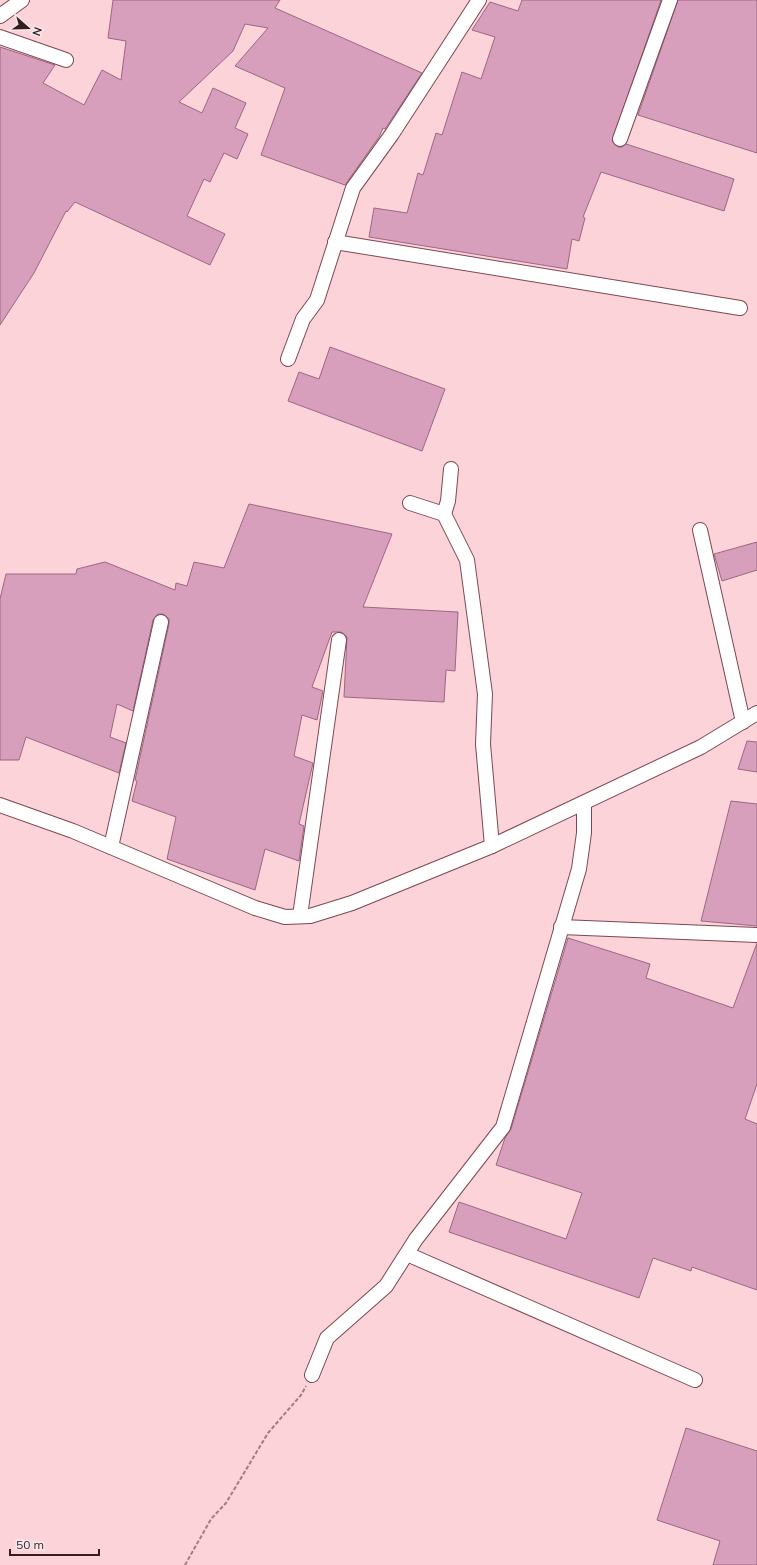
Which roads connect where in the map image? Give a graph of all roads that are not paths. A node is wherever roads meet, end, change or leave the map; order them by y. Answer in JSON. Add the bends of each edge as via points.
{"nodes":[{"id":1,"x":22,"y":0,"type":"edge"},
{"id":2,"x":479,"y":0,"type":"edge"},
{"id":3,"x":670,"y":0,"type":"edge"},
{"id":4,"x":0,"y":16,"type":"edge"},
{"id":5,"x":0,"y":37,"type":"edge"},
{"id":6,"x":66,"y":60,"type":"dead end"},
{"id":7,"x":620,"y":138,"type":"dead end"},
{"id":8,"x":336,"y":242,"type":"junction"},
{"id":9,"x":740,"y":308,"type":"dead end"},
{"id":10,"x":288,"y":359,"type":"dead end"},
{"id":11,"x":451,"y":469,"type":"dead end"},
{"id":12,"x":410,"y":503,"type":"dead end"},
{"id":13,"x":444,"y":514,"type":"junction"},
{"id":14,"x":700,"y":530,"type":"dead end"},
{"id":15,"x":161,"y":622,"type":"dead end"},
{"id":16,"x":339,"y":640,"type":"dead end"},
{"id":17,"x":757,"y":713,"type":"edge"},
{"id":18,"x":743,"y":722,"type":"junction"},
{"id":19,"x":584,"y":803,"type":"junction"},
{"id":20,"x":0,"y":805,"type":"edge"},
{"id":21,"x":492,"y":846,"type":"junction"},
{"id":22,"x":111,"y":847,"type":"junction"},
{"id":23,"x":300,"y":916,"type":"junction"},
{"id":24,"x":561,"y":927,"type":"junction"},
{"id":25,"x":757,"y":935,"type":"edge"},
{"id":26,"x":406,"y":1254,"type":"junction"},
{"id":27,"x":312,"y":1376,"type":"road end"},
{"id":28,"x":695,"y":1380,"type":"dead end"}],
"edges":[{"from":1,"to":4,"type":"street"},
{"from":2,"to":8,"type":"street","via":[[392,134],[353,188]]},
{"from":3,"to":7,"type":"street"},
{"from":5,"to":6,"type":"street"},
{"from":8,"to":9,"type":"street"},
{"from":8,"to":10,"type":"street","via":[[317,300],[303,319]]},
{"from":11,"to":13,"type":"street"},
{"from":12,"to":13,"type":"street"},
{"from":13,"to":21,"type":"street","via":[[467,560],[485,694],[483,744]]},
{"from":14,"to":18,"type":"street"},
{"from":15,"to":22,"type":"street"},
{"from":16,"to":23,"type":"street"},
{"from":17,"to":18,"type":"street"},
{"from":18,"to":19,"type":"street","via":[[701,747]]},
{"from":19,"to":21,"type":"street"},
{"from":19,"to":24,"type":"street","via":[[584,833],[579,869]]},
{"from":20,"to":22,"type":"street"},
{"from":21,"to":23,"type":"street","via":[[352,903],[310,916]]},
{"from":22,"to":23,"type":"street","via":[[255,908],[285,917]]},
{"from":24,"to":25,"type":"street"},
{"from":24,"to":26,"type":"street","via":[[503,1127]]},
{"from":26,"to":27,"type":"street","via":[[386,1286],[327,1338]]},
{"from":26,"to":28,"type":"street"}]}
